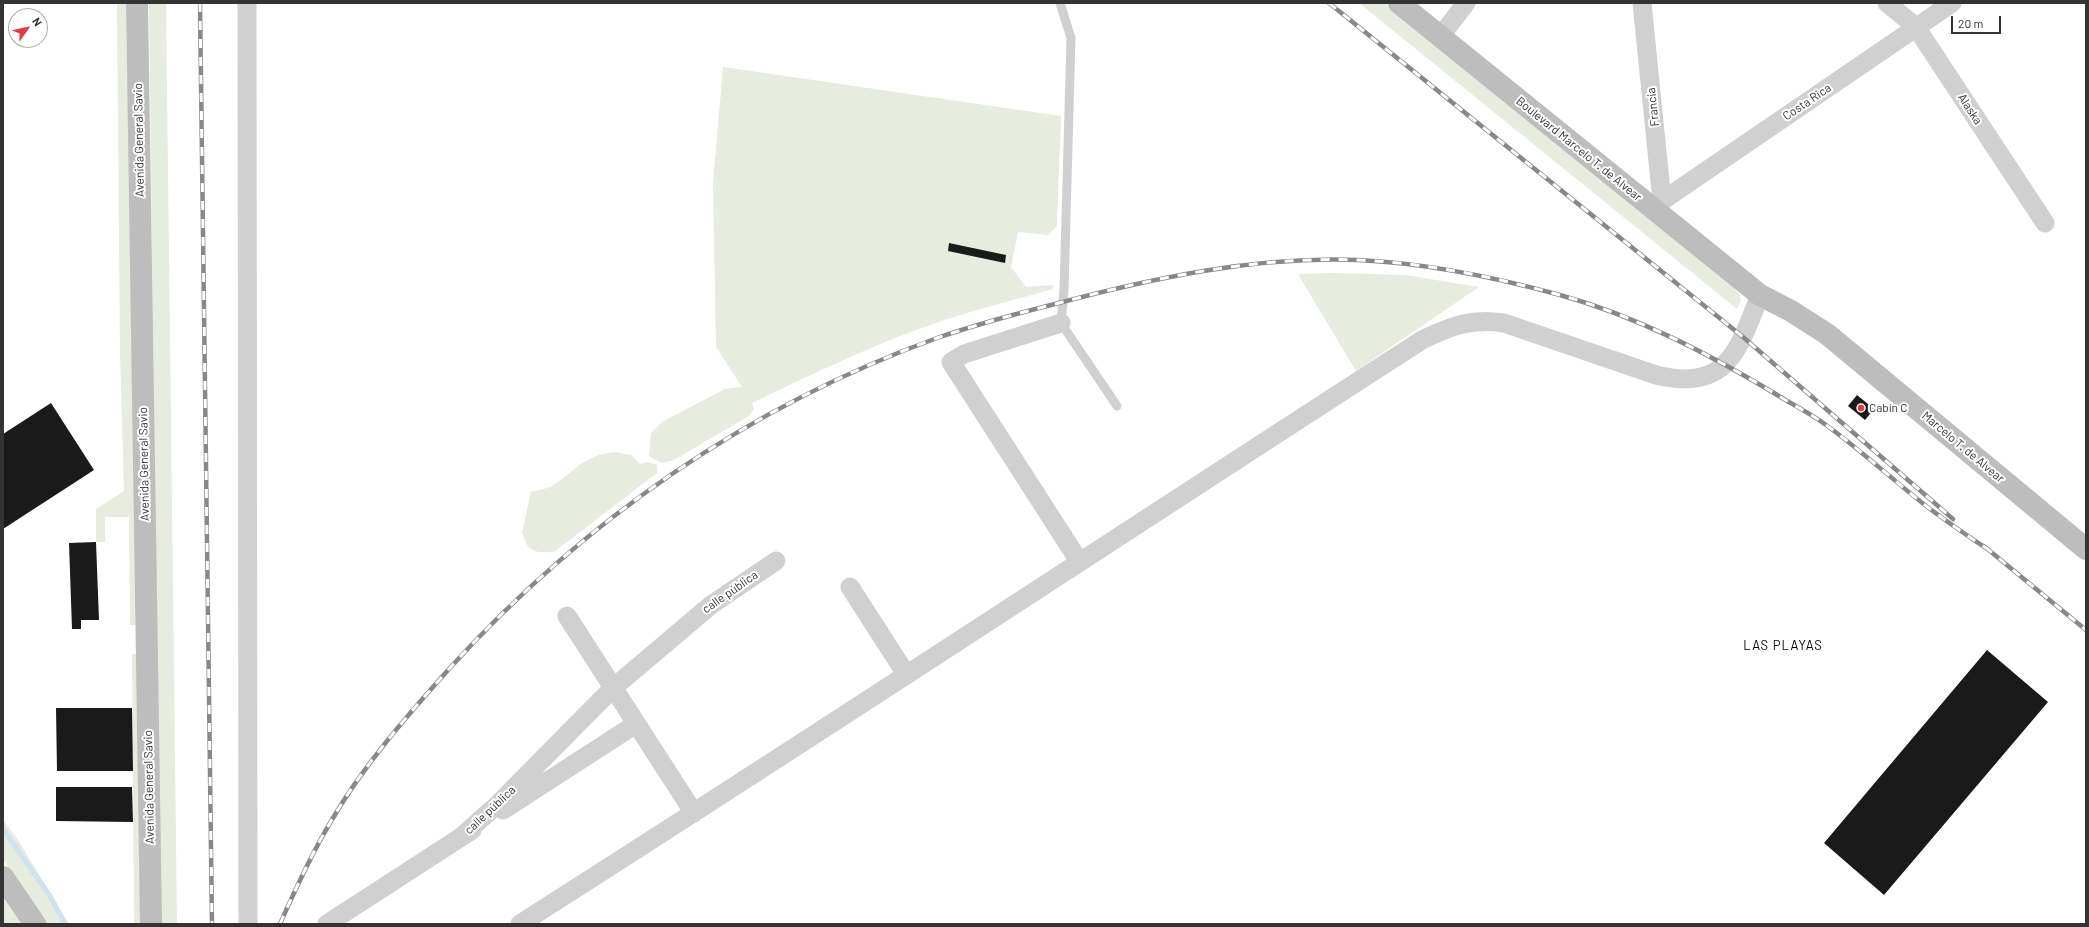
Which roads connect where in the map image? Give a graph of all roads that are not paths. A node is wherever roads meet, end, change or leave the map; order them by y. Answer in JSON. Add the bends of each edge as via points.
{"nodes":[{"id":1,"x":137,"y":3,"type":"edge"},
{"id":2,"x":246,"y":3,"type":"edge"},
{"id":3,"x":1060,"y":3,"type":"edge"},
{"id":4,"x":1399,"y":3,"type":"edge"},
{"id":5,"x":1466,"y":3,"type":"edge"},
{"id":6,"x":1642,"y":3,"type":"edge"},
{"id":7,"x":1887,"y":3,"type":"edge"},
{"id":8,"x":1952,"y":3,"type":"edge"},
{"id":9,"x":1916,"y":27,"type":"junction"},
{"id":10,"x":1440,"y":37,"type":"junction"},
{"id":11,"x":1659,"y":206,"type":"junction"},
{"id":12,"x":2045,"y":223,"type":"dead end"},
{"id":13,"x":1760,"y":295,"type":"junction"},
{"id":14,"x":1061,"y":322,"type":"junction"},
{"id":15,"x":1117,"y":406,"type":"dead end"},
{"id":16,"x":2086,"y":549,"type":"edge"},
{"id":17,"x":776,"y":561,"type":"dead end"},
{"id":18,"x":1079,"y":561,"type":"junction"},
{"id":19,"x":850,"y":587,"type":"dead end"},
{"id":20,"x":567,"y":616,"type":"dead end"},
{"id":21,"x":906,"y":674,"type":"junction"},
{"id":22,"x":613,"y":688,"type":"junction"},
{"id":23,"x":636,"y":724,"type":"junction"},
{"id":24,"x":694,"y":814,"type":"junction"},
{"id":25,"x":462,"y":836,"type":"junction"},
{"id":26,"x":3,"y":877,"type":"edge"},
{"id":27,"x":35,"y":924,"type":"edge"},
{"id":28,"x":151,"y":924,"type":"edge"},
{"id":29,"x":248,"y":924,"type":"edge"},
{"id":30,"x":327,"y":924,"type":"edge"},
{"id":31,"x":520,"y":924,"type":"edge"}],
"edges":[{"from":1,"to":28,"type":"main road","name":"Avenida General Savio"},
{"from":2,"to":29,"type":"street"},
{"from":3,"to":14,"type":"lane","via":[[1071,38]]},
{"from":4,"to":10,"type":"main road","name":"Boulevard Marcelo T. de Alvear"},
{"from":5,"to":10,"type":"street"},
{"from":6,"to":11,"type":"street","name":"Francia"},
{"from":7,"to":9,"type":"street","name":"Alaska"},
{"from":8,"to":9,"type":"street","name":"Costa Rica"},
{"from":9,"to":11,"type":"street","name":"Costa Rica"},
{"from":9,"to":12,"type":"street","name":"Alaska"},
{"from":10,"to":11,"type":"main road","name":"Boulevard Marcelo T. de Alvear"},
{"from":11,"to":13,"type":"main road","name":"Boulevard Marcelo T. de Alvear"},
{"from":13,"to":16,"type":"main road","name":"Marcelo T. de Alvear","via":[[1827,334]]},
{"from":13,"to":18,"type":"street","via":[[1744,337],[1726,364],[1712,374],[1689,380],[1656,375],[1504,322],[1466,322],[1446,328],[1422,340]]},
{"from":14,"to":15,"type":"lane"},
{"from":14,"to":18,"type":"street","via":[[964,354],[951,362]]},
{"from":17,"to":22,"type":"street","name":"calle pública","via":[[710,605]]},
{"from":18,"to":21,"type":"street"},
{"from":19,"to":21,"type":"street"},
{"from":20,"to":22,"type":"street"},
{"from":21,"to":24,"type":"street"},
{"from":22,"to":23,"type":"street"},
{"from":22,"to":25,"type":"street","name":"calle pública","via":[[498,804]]},
{"from":23,"to":24,"type":"street"},
{"from":23,"to":25,"type":"street","name":"calle pública"},
{"from":24,"to":31,"type":"street"},
{"from":25,"to":30,"type":"street"},
{"from":26,"to":27,"type":"main road"}]}
